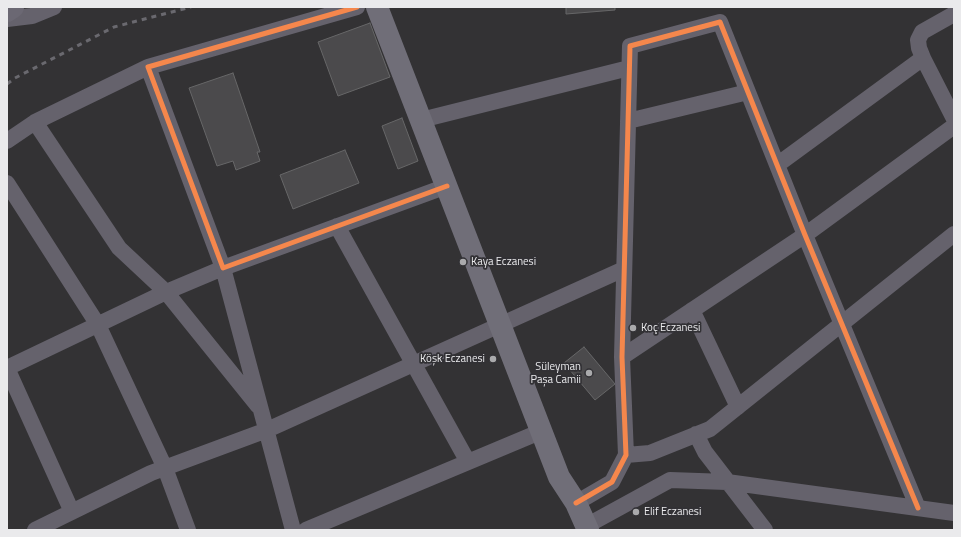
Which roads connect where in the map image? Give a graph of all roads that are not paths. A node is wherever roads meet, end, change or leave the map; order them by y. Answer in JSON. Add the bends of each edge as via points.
{"nodes":[{"id":1,"x":13,"y":7,"type":"edge"},
{"id":2,"x":54,"y":7,"type":"edge"},
{"id":3,"x":357,"y":7,"type":"edge"},
{"id":4,"x":377,"y":7,"type":"edge"},
{"id":5,"x":7,"y":11,"type":"edge"},
{"id":6,"x":954,"y":14,"type":"edge"},
{"id":7,"x":7,"y":19,"type":"edge"},
{"id":8,"x":923,"y":58,"type":"junction"},
{"id":9,"x":148,"y":67,"type":"junction"},
{"id":10,"x":629,"y":68,"type":"junction"},
{"id":11,"x":748,"y":92,"type":"junction"},
{"id":12,"x":954,"y":119,"type":"edge"},
{"id":13,"x":421,"y":120,"type":"junction"},
{"id":14,"x":628,"y":121,"type":"junction"},
{"id":15,"x":36,"y":122,"type":"junction"},
{"id":16,"x":954,"y":126,"type":"edge"},
{"id":17,"x":7,"y":141,"type":"edge"},
{"id":18,"x":777,"y":165,"type":"junction"},
{"id":19,"x":7,"y":183,"type":"edge"},
{"id":20,"x":447,"y":186,"type":"junction"},
{"id":21,"x":337,"y":226,"type":"junction"},
{"id":22,"x":954,"y":234,"type":"edge"},
{"id":23,"x":804,"y":235,"type":"junction"},
{"id":24,"x":223,"y":268,"type":"junction"},
{"id":25,"x":624,"y":269,"type":"junction"},
{"id":26,"x":166,"y":292,"type":"junction"},
{"id":27,"x":692,"y":310,"type":"junction"},
{"id":28,"x":842,"y":324,"type":"junction"},
{"id":29,"x":98,"y":325,"type":"junction"},
{"id":30,"x":500,"y":326,"type":"junction"},
{"id":31,"x":622,"y":357,"type":"junction"},
{"id":32,"x":414,"y":364,"type":"junction"},
{"id":33,"x":7,"y":368,"type":"edge"},
{"id":34,"x":738,"y":407,"type":"junction"},
{"id":35,"x":261,"y":410,"type":"junction"},
{"id":36,"x":267,"y":430,"type":"junction"},
{"id":37,"x":542,"y":431,"type":"junction"},
{"id":38,"x":696,"y":434,"type":"junction"},
{"id":39,"x":626,"y":455,"type":"junction"},
{"id":40,"x":468,"y":462,"type":"junction"},
{"id":41,"x":165,"y":468,"type":"junction"},
{"id":42,"x":727,"y":482,"type":"junction"},
{"id":43,"x":576,"y":502,"type":"junction"},
{"id":44,"x":918,"y":508,"type":"junction"},
{"id":45,"x":72,"y":512,"type":"junction"},
{"id":46,"x":954,"y":513,"type":"edge"},
{"id":47,"x":54,"y":526,"type":"edge"},
{"id":48,"x":583,"y":529,"type":"edge"},
{"id":49,"x":35,"y":530,"type":"edge"},
{"id":50,"x":188,"y":530,"type":"edge"},
{"id":51,"x":293,"y":530,"type":"edge"},
{"id":52,"x":306,"y":530,"type":"edge"},
{"id":53,"x":765,"y":530,"type":"edge"}],
"edges":[{"from":1,"to":5,"type":"highway"},
{"from":2,"to":7,"type":"street","via":[[32,16]]},
{"from":3,"to":9,"type":"street"},
{"from":4,"to":13,"type":"street"},
{"from":6,"to":8,"type":"street","via":[[922,32],[918,40]]},
{"from":8,"to":12,"type":"street"},
{"from":8,"to":18,"type":"street"},
{"from":9,"to":15,"type":"street"},
{"from":9,"to":24,"type":"street"},
{"from":10,"to":11,"type":"street","via":[[630,46],[720,22]]},
{"from":10,"to":13,"type":"street"},
{"from":10,"to":14,"type":"street"},
{"from":11,"to":14,"type":"street"},
{"from":11,"to":18,"type":"street"},
{"from":13,"to":20,"type":"street"},
{"from":14,"to":25,"type":"street"},
{"from":15,"to":17,"type":"street"},
{"from":15,"to":26,"type":"street","via":[[119,248]]},
{"from":16,"to":23,"type":"street"},
{"from":18,"to":23,"type":"street"},
{"from":19,"to":29,"type":"street"},
{"from":20,"to":21,"type":"street"},
{"from":20,"to":30,"type":"street"},
{"from":21,"to":24,"type":"street"},
{"from":21,"to":32,"type":"street"},
{"from":22,"to":28,"type":"street"},
{"from":23,"to":27,"type":"street"},
{"from":23,"to":28,"type":"street"},
{"from":24,"to":26,"type":"street"},
{"from":24,"to":35,"type":"street"},
{"from":25,"to":30,"type":"street"},
{"from":25,"to":31,"type":"street"},
{"from":26,"to":29,"type":"street"},
{"from":26,"to":35,"type":"street"},
{"from":27,"to":31,"type":"street"},
{"from":27,"to":34,"type":"street"},
{"from":28,"to":34,"type":"street"},
{"from":28,"to":44,"type":"street"},
{"from":29,"to":33,"type":"street"},
{"from":29,"to":41,"type":"street"},
{"from":30,"to":32,"type":"street"},
{"from":30,"to":37,"type":"street"},
{"from":31,"to":39,"type":"street"},
{"from":32,"to":36,"type":"street"},
{"from":32,"to":40,"type":"street"},
{"from":33,"to":45,"type":"street"},
{"from":34,"to":38,"type":"street","via":[[710,429]]},
{"from":35,"to":36,"type":"street"},
{"from":36,"to":41,"type":"street"},
{"from":36,"to":51,"type":"street"},
{"from":37,"to":40,"type":"street"},
{"from":37,"to":43,"type":"street","via":[[559,478]]},
{"from":38,"to":39,"type":"street","via":[[650,453]]},
{"from":38,"to":42,"type":"street","via":[[705,452]]},
{"from":39,"to":43,"type":"street","via":[[612,482]]},
{"from":40,"to":52,"type":"street"},
{"from":41,"to":45,"type":"street"},
{"from":41,"to":50,"type":"street"},
{"from":42,"to":44,"type":"street"},
{"from":42,"to":48,"type":"street","via":[[670,480]]},
{"from":42,"to":53,"type":"street"},
{"from":43,"to":48,"type":"street"},
{"from":44,"to":46,"type":"street"},
{"from":45,"to":47,"type":"street"},
{"from":47,"to":49,"type":"street"}]}
